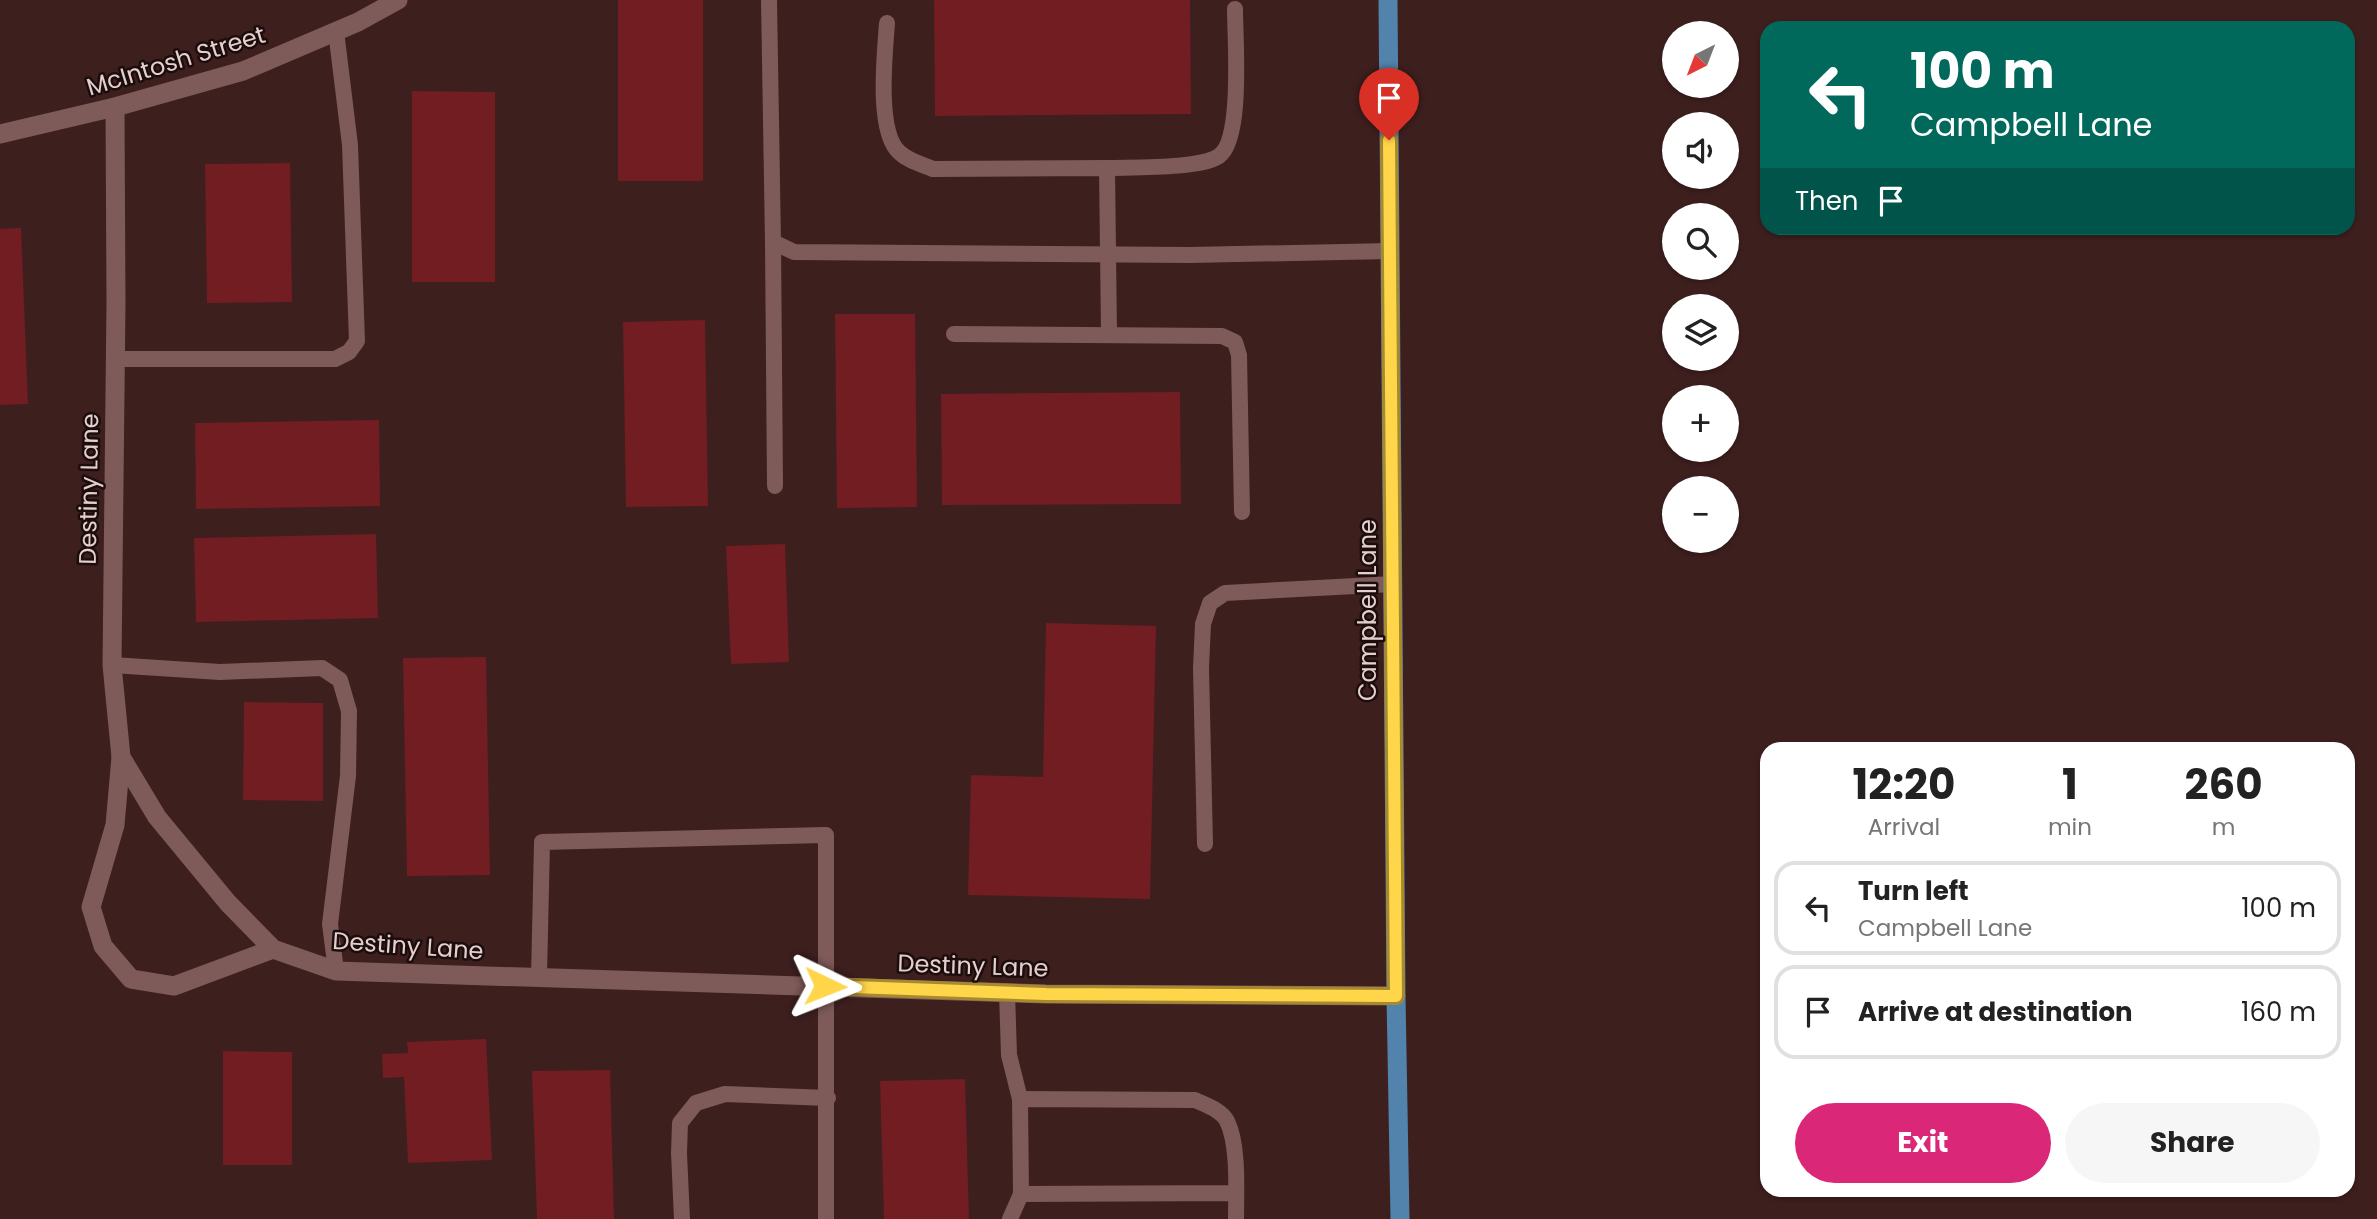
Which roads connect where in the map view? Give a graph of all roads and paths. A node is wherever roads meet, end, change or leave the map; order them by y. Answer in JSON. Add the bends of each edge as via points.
{"nodes":[{"id":1,"x":398,"y":0,"type":"edge"},
{"id":2,"x":769,"y":0,"type":"edge"},
{"id":3,"x":1388,"y":0,"type":"edge"},
{"id":4,"x":1235,"y":9,"type":"dead end"},
{"id":5,"x":887,"y":23,"type":"dead end"},
{"id":6,"x":336,"y":31,"type":"junction"},
{"id":7,"x":115,"y":107,"type":"junction"},
{"id":8,"x":0,"y":134,"type":"edge"},
{"id":9,"x":1107,"y":168,"type":"junction"},
{"id":10,"x":773,"y":242,"type":"junction"},
{"id":11,"x":1390,"y":251,"type":"junction"},
{"id":12,"x":1108,"y":254,"type":"junction"},
{"id":13,"x":1109,"y":333,"type":"junction"},
{"id":14,"x":954,"y":334,"type":"dead end"},
{"id":15,"x":115,"y":359,"type":"junction"},
{"id":16,"x":775,"y":486,"type":"dead end"},
{"id":17,"x":1242,"y":512,"type":"dead end"},
{"id":18,"x":1393,"y":584,"type":"junction"},
{"id":19,"x":112,"y":665,"type":"junction"},
{"id":20,"x":121,"y":757,"type":"junction"},
{"id":21,"x":1205,"y":845,"type":"dead end"},
{"id":22,"x":273,"y":949,"type":"junction"},
{"id":23,"x":336,"y":971,"type":"junction"},
{"id":24,"x":538,"y":977,"type":"junction"},
{"id":25,"x":825,"y":986,"type":"junction"},
{"id":26,"x":1007,"y":992,"type":"junction"},
{"id":27,"x":1396,"y":996,"type":"junction"},
{"id":28,"x":828,"y":1098,"type":"junction"},
{"id":29,"x":1020,"y":1100,"type":"junction"},
{"id":30,"x":1021,"y":1194,"type":"junction"},
{"id":31,"x":1236,"y":1194,"type":"junction"},
{"id":32,"x":682,"y":1219,"type":"edge"},
{"id":33,"x":826,"y":1219,"type":"edge"},
{"id":34,"x":1010,"y":1219,"type":"edge"},
{"id":35,"x":1237,"y":1219,"type":"edge"},
{"id":36,"x":1400,"y":1219,"type":"edge"}],
"edges":[{"from":1,"to":6,"type":"street","name":"McIntosh Street"},
{"from":2,"to":10,"type":"lane"},
{"from":3,"to":11,"type":"main road","name":"Campbell Lane"},
{"from":4,"to":9,"type":"lane","via":[[1235,110],[1227,148],[1200,163]]},
{"from":5,"to":9,"type":"lane","via":[[883,92],[888,132],[896,150],[908,160],[933,169]]},
{"from":6,"to":7,"type":"street","name":"McIntosh Street","via":[[243,71]]},
{"from":6,"to":15,"type":"lane","via":[[350,145],[357,341],[335,359]]},
{"from":7,"to":8,"type":"street","name":"McIntosh Street"},
{"from":7,"to":15,"type":"street","name":"Destiny Lane"},
{"from":9,"to":12,"type":"lane"},
{"from":10,"to":12,"type":"lane","via":[[794,252]]},
{"from":10,"to":16,"type":"lane"},
{"from":11,"to":12,"type":"lane"},
{"from":11,"to":18,"type":"main road","name":"Campbell Lane"},
{"from":12,"to":13,"type":"lane"},
{"from":13,"to":14,"type":"lane"},
{"from":13,"to":17,"type":"lane","via":[[1222,336],[1235,342]]},
{"from":15,"to":19,"type":"street","name":"Destiny Lane"},
{"from":18,"to":21,"type":"lane","via":[[1225,593],[1210,603],[1203,624],[1200,668]]},
{"from":18,"to":27,"type":"main road","name":"Campbell Lane"},
{"from":19,"to":20,"type":"street","name":"Destiny Lane"},
{"from":19,"to":23,"type":"lane","via":[[220,671],[322,668],[340,680],[349,711],[348,776],[330,924]]},
{"from":20,"to":22,"type":"street","name":"Destiny Lane","via":[[157,817]]},
{"from":20,"to":22,"type":"street","via":[[115,825],[91,907],[103,946],[131,979],[174,986]]},
{"from":22,"to":23,"type":"street","name":"Destiny Lane"},
{"from":23,"to":24,"type":"street","name":"Destiny Lane"},
{"from":24,"to":25,"type":"street","name":"Destiny Lane"},
{"from":24,"to":25,"type":"lane","via":[[542,842],[826,835]]},
{"from":25,"to":26,"type":"street","name":"Destiny Lane"},
{"from":25,"to":28,"type":"lane"},
{"from":26,"to":27,"type":"street","name":"Destiny Lane"},
{"from":26,"to":29,"type":"lane","via":[[1009,1055]]},
{"from":27,"to":36,"type":"main road","name":"Campbell Lane"},
{"from":28,"to":32,"type":"lane","via":[[725,1094],[696,1103],[680,1123]]},
{"from":28,"to":33,"type":"lane"},
{"from":29,"to":30,"type":"lane"},
{"from":29,"to":31,"type":"lane","via":[[1195,1100],[1214,1108],[1226,1120],[1233,1143]]},
{"from":30,"to":31,"type":"lane"},
{"from":30,"to":34,"type":"lane"},
{"from":31,"to":35,"type":"lane"}]}
